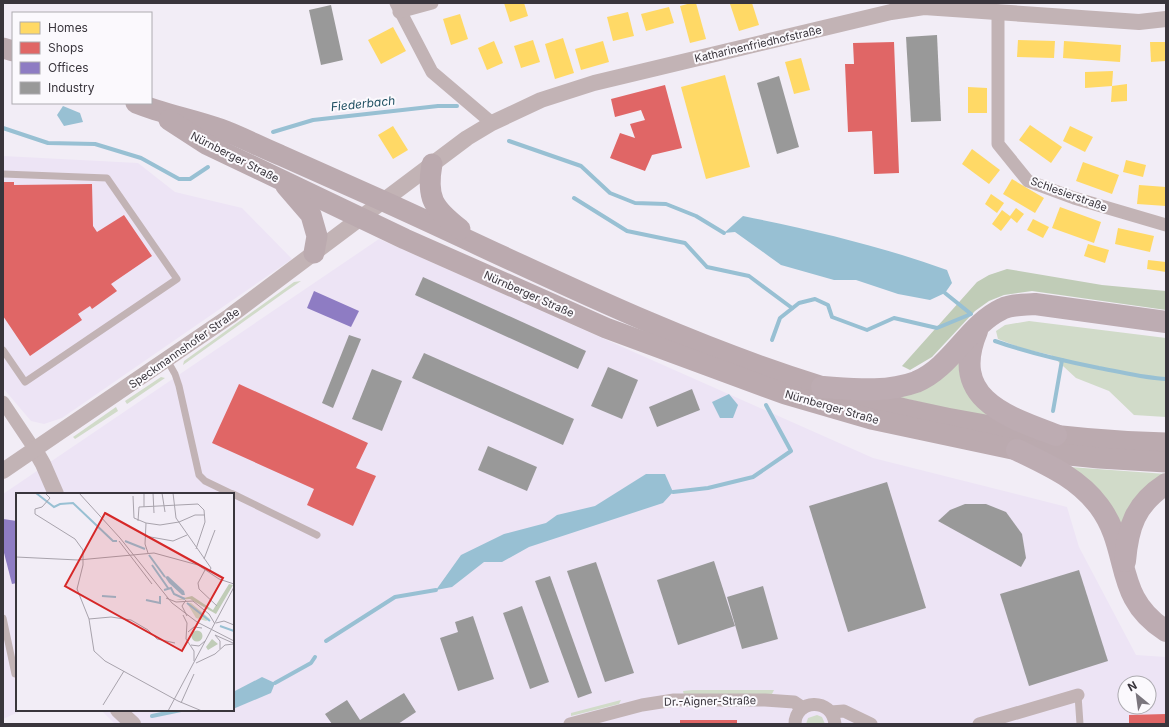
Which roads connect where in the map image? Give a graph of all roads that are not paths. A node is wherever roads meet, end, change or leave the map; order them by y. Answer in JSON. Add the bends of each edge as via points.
{"nodes":[{"id":1,"x":432,"y":3,"type":"edge"},
{"id":2,"x":397,"y":8,"type":"edge"},
{"id":3,"x":1039,"y":8,"type":"edge"},
{"id":4,"x":998,"y":11,"type":"junction"},
{"id":5,"x":1166,"y":19,"type":"edge"},
{"id":6,"x":138,"y":104,"type":"edge"},
{"id":7,"x":160,"y":113,"type":"junction"},
{"id":8,"x":492,"y":123,"type":"junction"},
{"id":9,"x":432,"y":164,"type":"junction"},
{"id":10,"x":3,"y":174,"type":"edge"},
{"id":11,"x":278,"y":178,"type":"junction"},
{"id":12,"x":383,"y":201,"type":"junction"},
{"id":13,"x":361,"y":218,"type":"junction"},
{"id":14,"x":1166,"y":225,"type":"edge"},
{"id":15,"x":314,"y":253,"type":"junction"},
{"id":16,"x":496,"y":255,"type":"junction"},
{"id":17,"x":1166,"y":322,"type":"edge"},
{"id":18,"x":978,"y":328,"type":"junction"},
{"id":19,"x":3,"y":350,"type":"edge"},
{"id":20,"x":167,"y":360,"type":"junction"},
{"id":21,"x":822,"y":387,"type":"junction"},
{"id":22,"x":3,"y":402,"type":"edge"},
{"id":23,"x":1056,"y":435,"type":"junction"},
{"id":24,"x":1166,"y":443,"type":"edge"},
{"id":25,"x":35,"y":450,"type":"junction"},
{"id":26,"x":1017,"y":450,"type":"junction"},
{"id":27,"x":1166,"y":462,"type":"edge"},
{"id":28,"x":3,"y":471,"type":"edge"},
{"id":29,"x":1166,"y":484,"type":"edge"},
{"id":30,"x":56,"y":493,"type":"edge"},
{"id":31,"x":230,"y":493,"type":"edge"},
{"id":32,"x":234,"y":495,"type":"edge"},
{"id":33,"x":317,"y":535,"type":"dead end"},
{"id":34,"x":1124,"y":568,"type":"junction"},
{"id":35,"x":3,"y":618,"type":"edge"},
{"id":36,"x":1166,"y":631,"type":"edge"},
{"id":37,"x":16,"y":674,"type":"edge"},
{"id":38,"x":1078,"y":694,"type":"joint"},
{"id":39,"x":803,"y":708,"type":"junction"},
{"id":40,"x":119,"y":711,"type":"edge"},
{"id":41,"x":833,"y":718,"type":"edge"},
{"id":42,"x":133,"y":724,"type":"edge"},
{"id":43,"x":570,"y":724,"type":"edge"},
{"id":44,"x":795,"y":724,"type":"edge"},
{"id":45,"x":871,"y":724,"type":"edge"},
{"id":46,"x":979,"y":724,"type":"edge"},
{"id":47,"x":1080,"y":724,"type":"edge"}],
"edges":[{"from":1,"to":2,"type":"street"},
{"from":2,"to":8,"type":"street","via":[[432,72]]},
{"from":3,"to":4,"type":"street","name":"Katharinenfriedhofstraße"},
{"from":3,"to":5,"type":"street","name":"Katharinenfriedhofstraße","via":[[1139,22]]},
{"from":4,"to":8,"type":"street","name":"Katharinenfriedhofstraße","via":[[924,7],[891,12],[594,83],[541,100]]},
{"from":4,"to":14,"type":"street","name":"Schlesierstraße","via":[[998,144],[1028,181],[1074,198]]},
{"from":6,"to":7,"type":"main road"},
{"from":7,"to":11,"type":"main road","name":"Nürnberger Straße","via":[[206,144]]},
{"from":7,"to":12,"type":"main road","name":"Nürnberger Straße","via":[[222,130]]},
{"from":8,"to":9,"type":"street","name":"Katharinenfriedhofstraße"},
{"from":9,"to":12,"type":"street","name":"Katharinenfriedhofstraße"},
{"from":9,"to":16,"type":"main road","via":[[430,185],[435,207]]},
{"from":10,"to":19,"type":"lane","via":[[107,178],[177,279],[25,382]]},
{"from":11,"to":13,"type":"main road","name":"Nürnberger Straße"},
{"from":11,"to":15,"type":"main road","via":[[311,215],[317,236]]},
{"from":12,"to":13,"type":"street","name":"Katharinenfriedhofstraße"},
{"from":12,"to":16,"type":"main road","name":"Nürnberger Straße"},
{"from":13,"to":15,"type":"street","name":"Speckmannshofer Straße"},
{"from":13,"to":26,"type":"main road","name":"Nürnberger Straße","via":[[606,328],[785,394],[872,419]]},
{"from":15,"to":20,"type":"street","name":"Speckmannshofer Straße"},
{"from":16,"to":21,"type":"main road","name":"Nürnberger Straße","via":[[669,330]]},
{"from":17,"to":18,"type":"highway","via":[[1035,304],[1002,309]]},
{"from":18,"to":21,"type":"highway","via":[[947,360],[917,381],[885,389]]},
{"from":18,"to":23,"type":"highway","via":[[968,366],[975,386],[1012,418]]},
{"from":20,"to":25,"type":"street","name":"Speckmannshofer Straße"},
{"from":20,"to":31,"type":"lane","via":[[179,386],[199,475],[205,481]]},
{"from":21,"to":23,"type":"main road","name":"Nürnberger Straße","via":[[951,419]]},
{"from":22,"to":25,"type":"street"},
{"from":23,"to":24,"type":"main road","name":"Nürnberger Straße"},
{"from":25,"to":28,"type":"street","name":"Speckmannshofer Straße"},
{"from":25,"to":30,"type":"street"},
{"from":26,"to":27,"type":"main road","name":"Nürnberger Straße"},
{"from":26,"to":34,"type":"highway","via":[[1060,471],[1088,492],[1111,528]]},
{"from":29,"to":34,"type":"highway","via":[[1150,496],[1138,510],[1131,524]]},
{"from":32,"to":33,"type":"lane"},
{"from":34,"to":36,"type":"highway","via":[[1128,588],[1135,602],[1145,615]]},
{"from":35,"to":37,"type":"lane"},
{"from":38,"to":46,"type":"street"},
{"from":38,"to":47,"type":"lane"},
{"from":39,"to":41,"type":"street","name":"Dr.-Aigner-Straße","via":[[818,704]]},
{"from":39,"to":43,"type":"street","name":"Dr.-Aigner-Straße","via":[[794,702],[772,700],[674,700],[642,705]]},
{"from":39,"to":44,"type":"street"},
{"from":40,"to":42,"type":"street"},
{"from":41,"to":45,"type":"street","name":"Dr.-Aigner-Straße","via":[[844,711]]}]}
